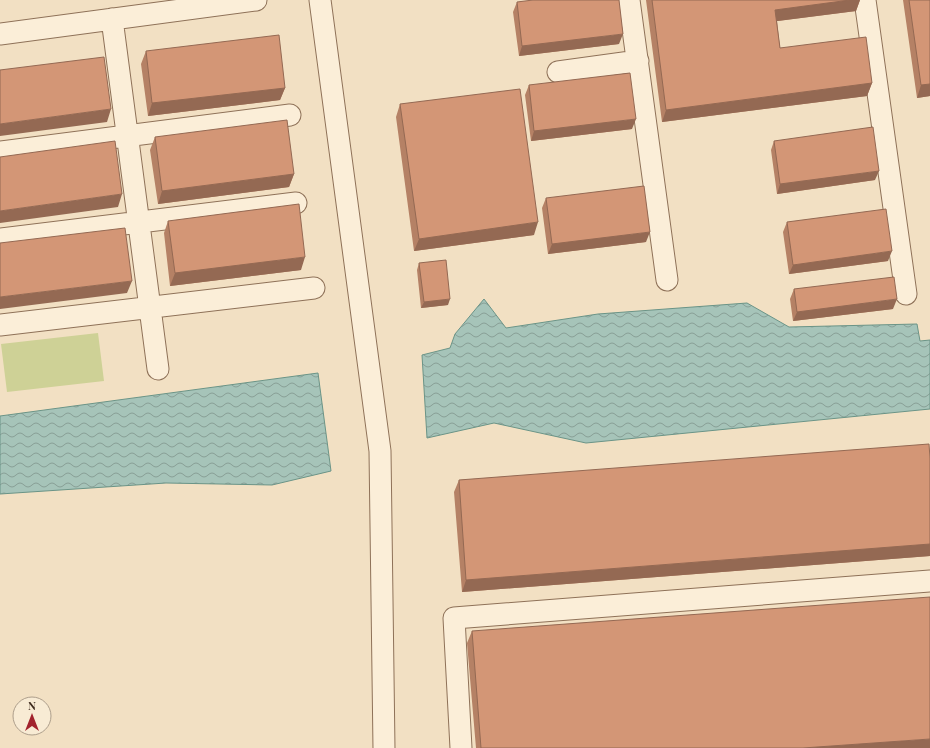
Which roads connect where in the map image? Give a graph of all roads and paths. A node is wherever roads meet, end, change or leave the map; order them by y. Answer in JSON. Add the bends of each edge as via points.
{"nodes":[{"id":1,"x":256,"y":0,"type":"edge"},
{"id":2,"x":320,"y":0,"type":"edge"},
{"id":3,"x":629,"y":0,"type":"edge"},
{"id":4,"x":865,"y":0,"type":"edge"},
{"id":5,"x":112,"y":19,"type":"junction"},
{"id":6,"x":0,"y":34,"type":"edge"},
{"id":7,"x":638,"y":61,"type":"junction"},
{"id":8,"x":558,"y":72,"type":"dead end"},
{"id":9,"x":290,"y":115,"type":"dead end"},
{"id":10,"x":127,"y":135,"type":"junction"},
{"id":11,"x":0,"y":152,"type":"edge"},
{"id":12,"x":296,"y":203,"type":"edge"},
{"id":13,"x":139,"y":222,"type":"junction"},
{"id":14,"x":0,"y":239,"type":"edge"},
{"id":15,"x":667,"y":280,"type":"dead end"},
{"id":16,"x":314,"y":288,"type":"dead end"},
{"id":17,"x":906,"y":294,"type":"dead end"},
{"id":18,"x":150,"y":307,"type":"junction"},
{"id":19,"x":0,"y":325,"type":"edge"},
{"id":20,"x":158,"y":369,"type":"dead end"},
{"id":21,"x":930,"y":581,"type":"edge"},
{"id":22,"x":384,"y":748,"type":"edge"},
{"id":23,"x":461,"y":748,"type":"edge"}],
"edges":[{"from":1,"to":5,"type":"street"},
{"from":2,"to":22,"type":"street","via":[[380,451]]},
{"from":3,"to":7,"type":"street"},
{"from":4,"to":17,"type":"street"},
{"from":5,"to":6,"type":"street"},
{"from":5,"to":10,"type":"street"},
{"from":7,"to":8,"type":"street"},
{"from":7,"to":15,"type":"street"},
{"from":9,"to":10,"type":"street"},
{"from":10,"to":11,"type":"street"},
{"from":10,"to":13,"type":"street"},
{"from":12,"to":13,"type":"street"},
{"from":13,"to":14,"type":"street"},
{"from":13,"to":18,"type":"street"},
{"from":16,"to":18,"type":"street"},
{"from":18,"to":19,"type":"street"},
{"from":18,"to":20,"type":"street"},
{"from":21,"to":23,"type":"street","via":[[454,618]]}]}
